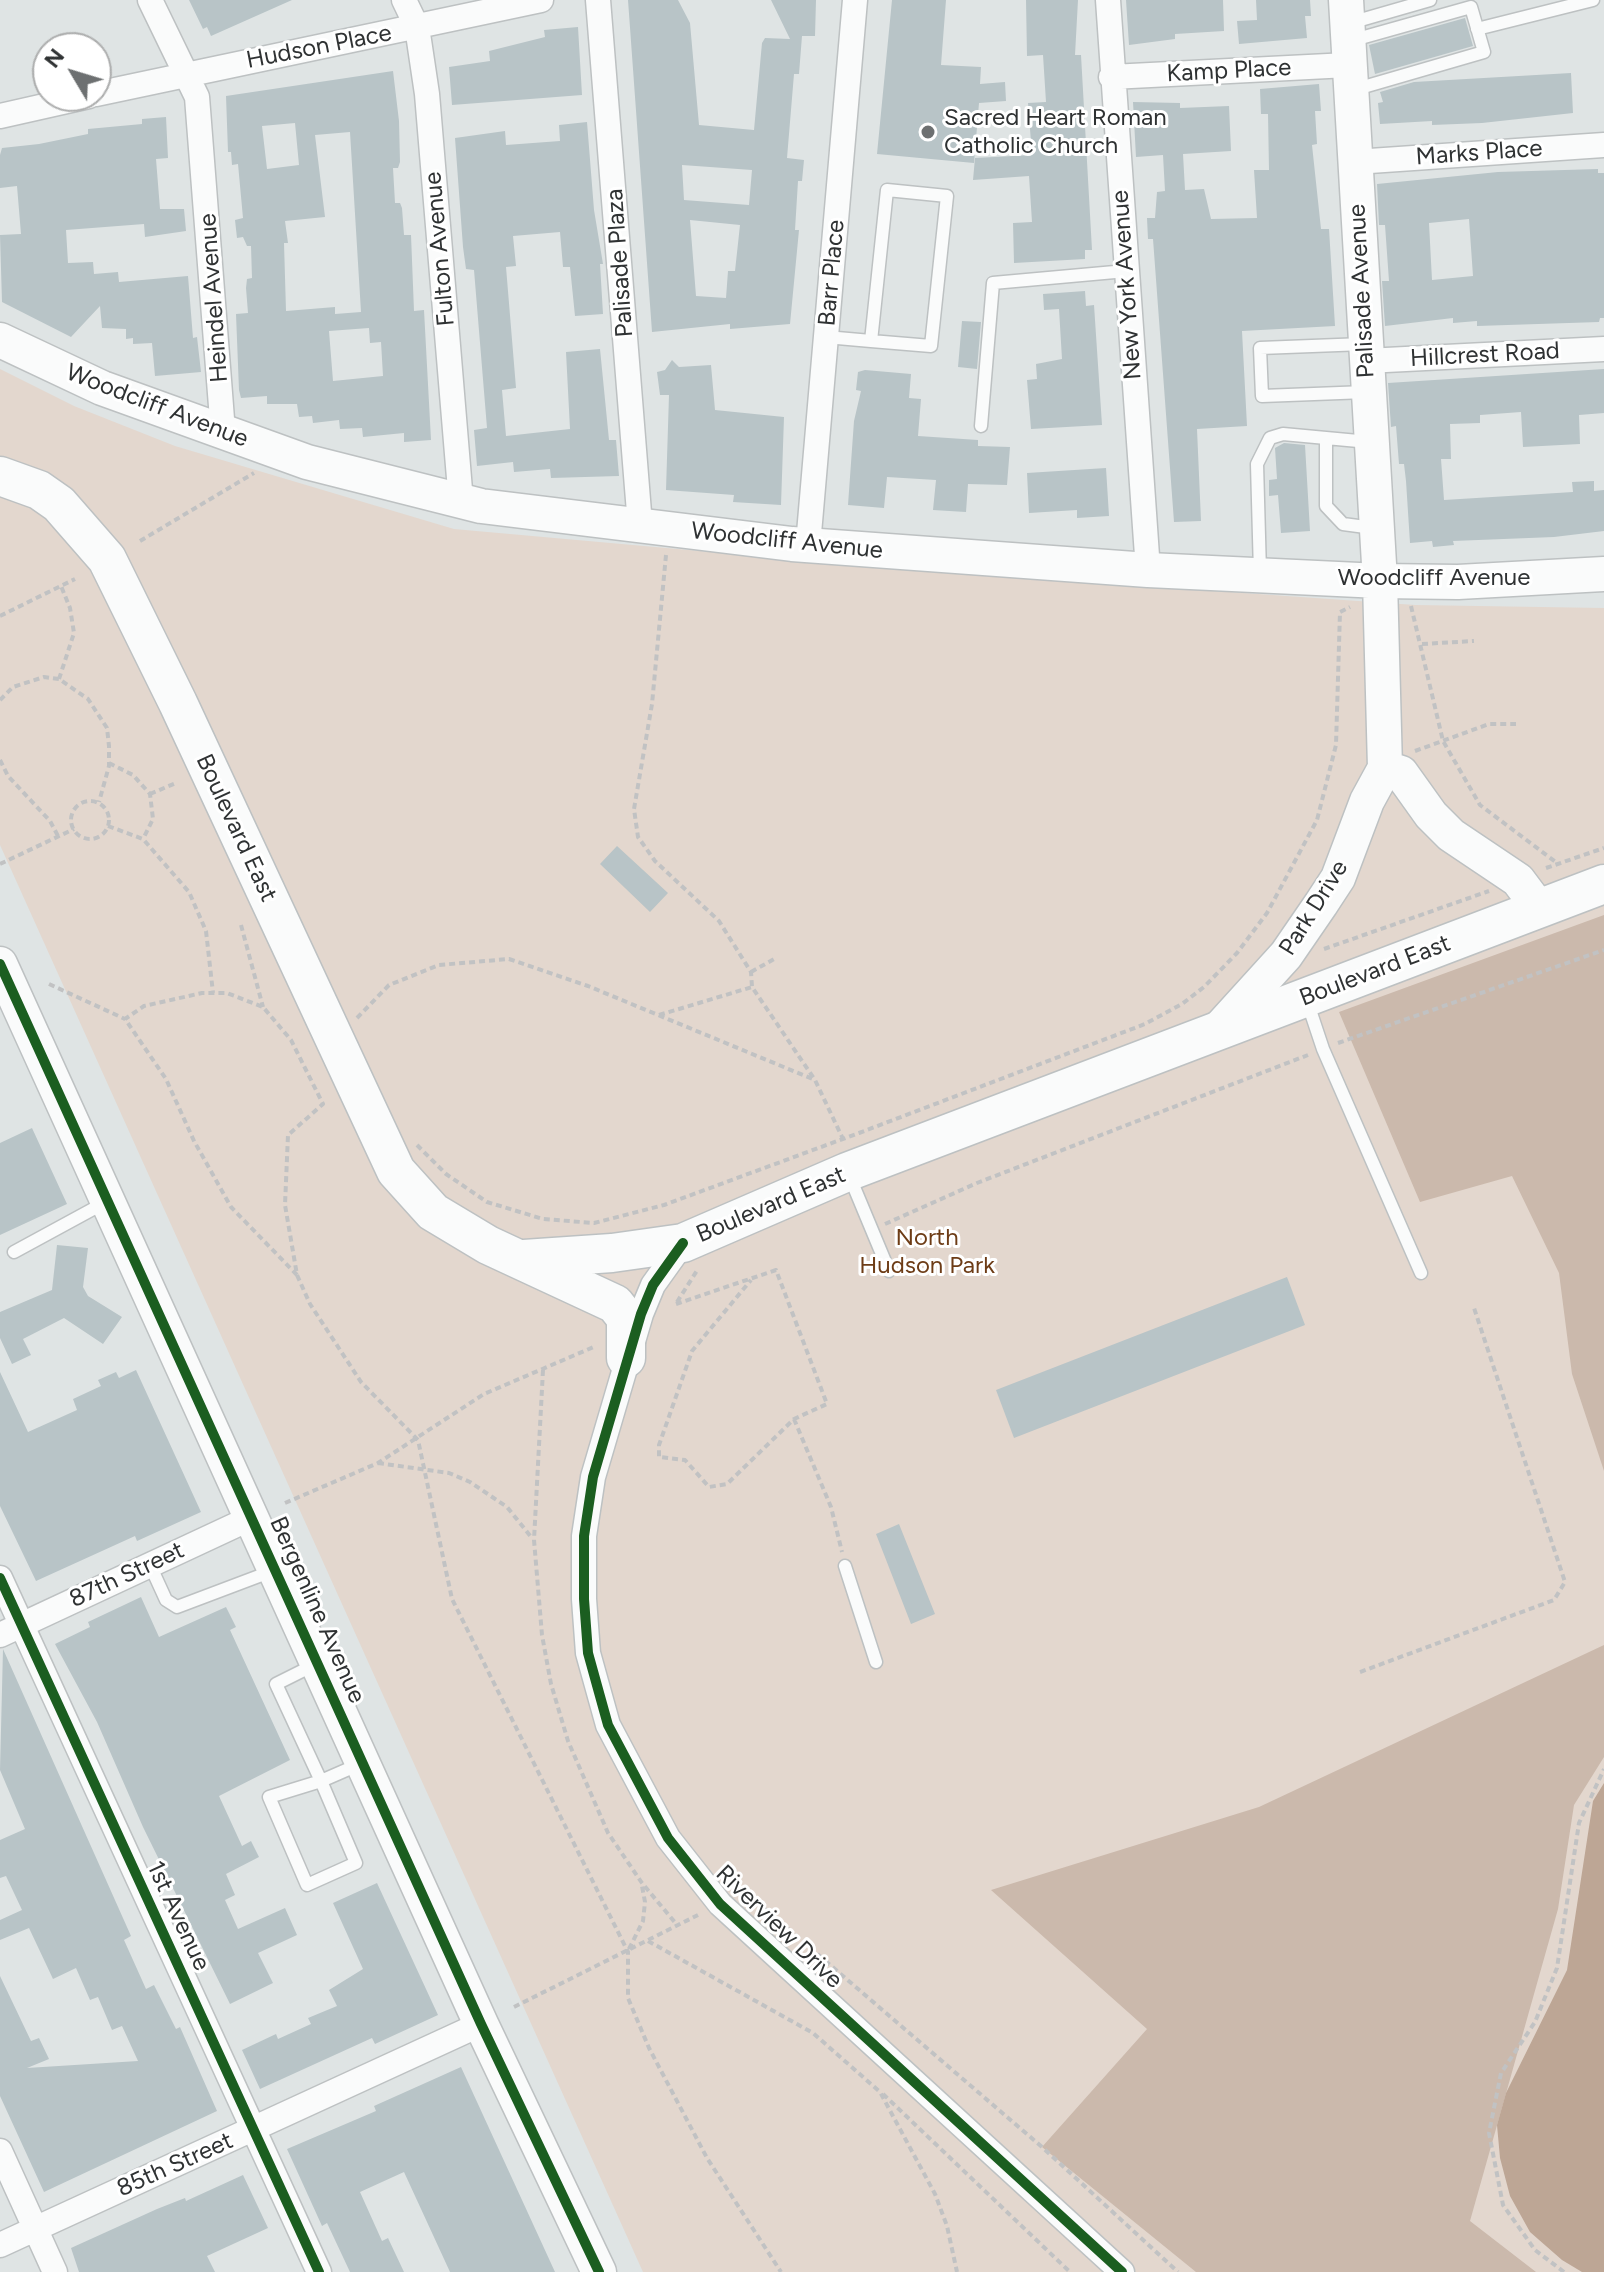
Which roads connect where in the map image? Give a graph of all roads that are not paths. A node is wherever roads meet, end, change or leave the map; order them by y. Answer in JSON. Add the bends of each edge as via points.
{"nodes":[{"id":1,"x":150,"y":0,"type":"edge"},
{"id":2,"x":404,"y":0,"type":"edge"},
{"id":3,"x":541,"y":0,"type":"edge"},
{"id":4,"x":598,"y":0,"type":"edge"},
{"id":5,"x":855,"y":0,"type":"edge"},
{"id":6,"x":1108,"y":0,"type":"edge"},
{"id":7,"x":1430,"y":0,"type":"edge"},
{"id":8,"x":1593,"y":0,"type":"edge"},
{"id":9,"x":417,"y":27,"type":"junction"},
{"id":10,"x":1477,"y":29,"type":"junction"},
{"id":11,"x":1348,"y":44,"type":"edge"},
{"id":12,"x":188,"y":74,"type":"junction"},
{"id":13,"x":1111,"y":77,"type":"junction"},
{"id":14,"x":112,"y":91,"type":"edge"},
{"id":15,"x":32,"y":109,"type":"edge"},
{"id":16,"x":0,"y":116,"type":"edge"},
{"id":17,"x":1604,"y":145,"type":"edge"},
{"id":18,"x":1355,"y":162,"type":"junction"},
{"id":19,"x":1126,"y":271,"type":"junction"},
{"id":20,"x":826,"y":337,"type":"junction"},
{"id":21,"x":0,"y":340,"type":"edge"},
{"id":22,"x":871,"y":341,"type":"junction"},
{"id":23,"x":1604,"y":349,"type":"edge"},
{"id":24,"x":1366,"y":366,"type":"junction"},
{"id":25,"x":981,"y":426,"type":"dead end"},
{"id":26,"x":223,"y":432,"type":"junction"},
{"id":27,"x":1326,"y":438,"type":"junction"},
{"id":28,"x":1371,"y":442,"type":"junction"},
{"id":29,"x":0,"y":476,"type":"edge"},
{"id":30,"x":461,"y":502,"type":"junction"},
{"id":31,"x":654,"y":527,"type":"junction"},
{"id":32,"x":1377,"y":528,"type":"junction"},
{"id":33,"x":808,"y":545,"type":"junction"},
{"id":34,"x":1148,"y":570,"type":"junction"},
{"id":35,"x":1604,"y":574,"type":"edge"},
{"id":36,"x":1260,"y":576,"type":"junction"},
{"id":37,"x":1380,"y":581,"type":"junction"},
{"id":38,"x":1385,"y":768,"type":"junction"},
{"id":39,"x":1604,"y":884,"type":"edge"},
{"id":40,"x":1539,"y":908,"type":"junction"},
{"id":41,"x":0,"y":964,"type":"edge"},
{"id":42,"x":1306,"y":998,"type":"junction"},
{"id":43,"x":1217,"y":1032,"type":"junction"},
{"id":44,"x":845,"y":1156,"type":"junction"},
{"id":45,"x":109,"y":1201,"type":"junction"},
{"id":46,"x":14,"y":1252,"type":"dead end"},
{"id":47,"x":691,"y":1255,"type":"junction"},
{"id":48,"x":524,"y":1259,"type":"junction"},
{"id":49,"x":889,"y":1271,"type":"dead end"},
{"id":50,"x":1421,"y":1273,"type":"dead end"},
{"id":51,"x":616,"y":1350,"type":"junction"},
{"id":52,"x":253,"y":1517,"type":"junction"},
{"id":53,"x":150,"y":1565,"type":"junction"},
{"id":54,"x":845,"y":1566,"type":"road end"},
{"id":55,"x":277,"y":1569,"type":"junction"},
{"id":56,"x":0,"y":1578,"type":"edge"},
{"id":57,"x":11,"y":1630,"type":"edge"},
{"id":58,"x":876,"y":1662,"type":"dead end"},
{"id":59,"x":319,"y":1663,"type":"junction"},
{"id":60,"x":364,"y":1763,"type":"junction"},
{"id":61,"x":321,"y":1781,"type":"junction"},
{"id":62,"x":481,"y":2024,"type":"junction"},
{"id":63,"x":254,"y":2129,"type":"junction"},
{"id":64,"x":0,"y":2151,"type":"edge"},
{"id":65,"x":35,"y":2229,"type":"junction"},
{"id":66,"x":0,"y":2245,"type":"edge"},
{"id":67,"x":55,"y":2272,"type":"edge"},
{"id":68,"x":319,"y":2272,"type":"edge"},
{"id":69,"x":599,"y":2272,"type":"edge"},
{"id":70,"x":1122,"y":2272,"type":"edge"}],
"edges":[{"from":1,"to":12,"type":"street","name":"Heindel Avenue"},
{"from":2,"to":9,"type":"street","name":"Fulton Avenue"},
{"from":3,"to":9,"type":"street","name":"Hudson Place"},
{"from":4,"to":31,"type":"street","name":"Palisade Plaza"},
{"from":5,"to":20,"type":"street","name":"Barr Place"},
{"from":6,"to":13,"type":"street","name":"New York Avenue"},
{"from":7,"to":11,"type":"lane"},
{"from":8,"to":10,"type":"lane"},
{"from":9,"to":12,"type":"street","name":"Hudson Place"},
{"from":9,"to":30,"type":"street","name":"Fulton Avenue"},
{"from":10,"to":11,"type":"lane","via":[[1471,7]]},
{"from":10,"to":11,"type":"lane","via":[[1484,52]]},
{"from":11,"to":13,"type":"street","name":"Kamp Place"},
{"from":11,"to":18,"type":"main road","name":"Palisade Avenue"},
{"from":12,"to":14,"type":"street","name":"Hudson Place"},
{"from":12,"to":26,"type":"street","name":"Heindel Avenue","via":[[197,97],[205,165]]},
{"from":13,"to":19,"type":"street","name":"New York Avenue"},
{"from":15,"to":16,"type":"street"},
{"from":17,"to":18,"type":"street","name":"Marks Place"},
{"from":18,"to":24,"type":"main road","name":"Palisade Avenue"},
{"from":19,"to":25,"type":"lane","via":[[993,283]]},
{"from":19,"to":34,"type":"street","name":"New York Avenue"},
{"from":20,"to":22,"type":"lane"},
{"from":20,"to":33,"type":"street","name":"Barr Place"},
{"from":21,"to":26,"type":"main road","name":"Woodcliff Avenue","via":[[102,388]]},
{"from":22,"to":22,"type":"lane","via":[[887,190],[947,196],[931,346]]},
{"from":23,"to":24,"type":"street","name":"Hillcrest Road"},
{"from":24,"to":24,"type":"lane","via":[[1260,348],[1262,396]]},
{"from":24,"to":28,"type":"main road","name":"Palisade Avenue"},
{"from":26,"to":30,"type":"main road","name":"Woodcliff Avenue","via":[[285,455]]},
{"from":27,"to":28,"type":"lane"},
{"from":27,"to":32,"type":"lane","via":[[1326,506],[1343,524]]},
{"from":27,"to":36,"type":"lane","via":[[1283,434],[1270,438],[1262,449],[1257,464]]},
{"from":28,"to":32,"type":"main road","name":"Palisade Avenue"},
{"from":29,"to":48,"type":"main road","name":"Boulevard East","via":[[39,490],[59,504],[107,559],[396,1171],[433,1212],[488,1245]]},
{"from":30,"to":31,"type":"main road","name":"Woodcliff Avenue"},
{"from":31,"to":33,"type":"main road","name":"Woodcliff Avenue"},
{"from":32,"to":37,"type":"main road","name":"Palisade Avenue"},
{"from":33,"to":34,"type":"main road","name":"Woodcliff Avenue"},
{"from":34,"to":36,"type":"main road","name":"Woodcliff Avenue"},
{"from":35,"to":37,"type":"main road","name":"Woodcliff Avenue"},
{"from":36,"to":37,"type":"main road","name":"Woodcliff Avenue"},
{"from":37,"to":38,"type":"main road","name":"Park Drive"},
{"from":38,"to":40,"type":"main road","via":[[1401,773],[1451,835],[1518,880]]},
{"from":38,"to":43,"type":"main road","name":"Park Drive","via":[[1338,878],[1286,955]]},
{"from":39,"to":40,"type":"main road","name":"Boulevard East"},
{"from":40,"to":42,"type":"main road","name":"Boulevard East"},
{"from":41,"to":45,"type":"main road","name":"Bergenline Avenue"},
{"from":42,"to":43,"type":"main road","name":"Boulevard East"},
{"from":42,"to":50,"type":"lane"},
{"from":43,"to":44,"type":"main road","name":"Boulevard East"},
{"from":44,"to":47,"type":"main road","name":"Boulevard East"},
{"from":44,"to":49,"type":"lane"},
{"from":45,"to":46,"type":"lane"},
{"from":45,"to":52,"type":"main road","name":"Bergenline Avenue"},
{"from":47,"to":48,"type":"main road","name":"Boulevard East"},
{"from":47,"to":51,"type":"street","name":"Riverview Drive","via":[[653,1285]]},
{"from":48,"to":51,"type":"main road","via":[[617,1306],[626,1318]]},
{"from":51,"to":70,"type":"street","name":"Riverview Drive","via":[[582,1568],[595,1686],[639,1786],[668,1838],[720,1904]]},
{"from":52,"to":53,"type":"street","name":"87th Street"},
{"from":52,"to":55,"type":"main road","name":"Bergenline Avenue"},
{"from":53,"to":55,"type":"lane","via":[[166,1600],[177,1607]]},
{"from":53,"to":57,"type":"street","name":"87th Street"},
{"from":54,"to":58,"type":"lane"},
{"from":55,"to":59,"type":"main road","name":"Bergenline Avenue"},
{"from":56,"to":57,"type":"street","name":"1st Avenue"},
{"from":57,"to":63,"type":"street","name":"1st Avenue"},
{"from":59,"to":60,"type":"main road","name":"Bergenline Avenue"},
{"from":59,"to":61,"type":"lane","via":[[276,1684]]},
{"from":60,"to":61,"type":"lane"},
{"from":60,"to":62,"type":"main road","name":"Bergenline Avenue"},
{"from":61,"to":61,"type":"lane","via":[[356,1863],[307,1885],[269,1797]]},
{"from":62,"to":63,"type":"street","name":"85th Street"},
{"from":62,"to":69,"type":"main road","name":"Bergenline Avenue"},
{"from":63,"to":65,"type":"street","name":"85th Street"},
{"from":63,"to":68,"type":"street","name":"1st Avenue"},
{"from":64,"to":65,"type":"street"},
{"from":65,"to":66,"type":"street","name":"85th Street"},
{"from":65,"to":67,"type":"street"}]}
